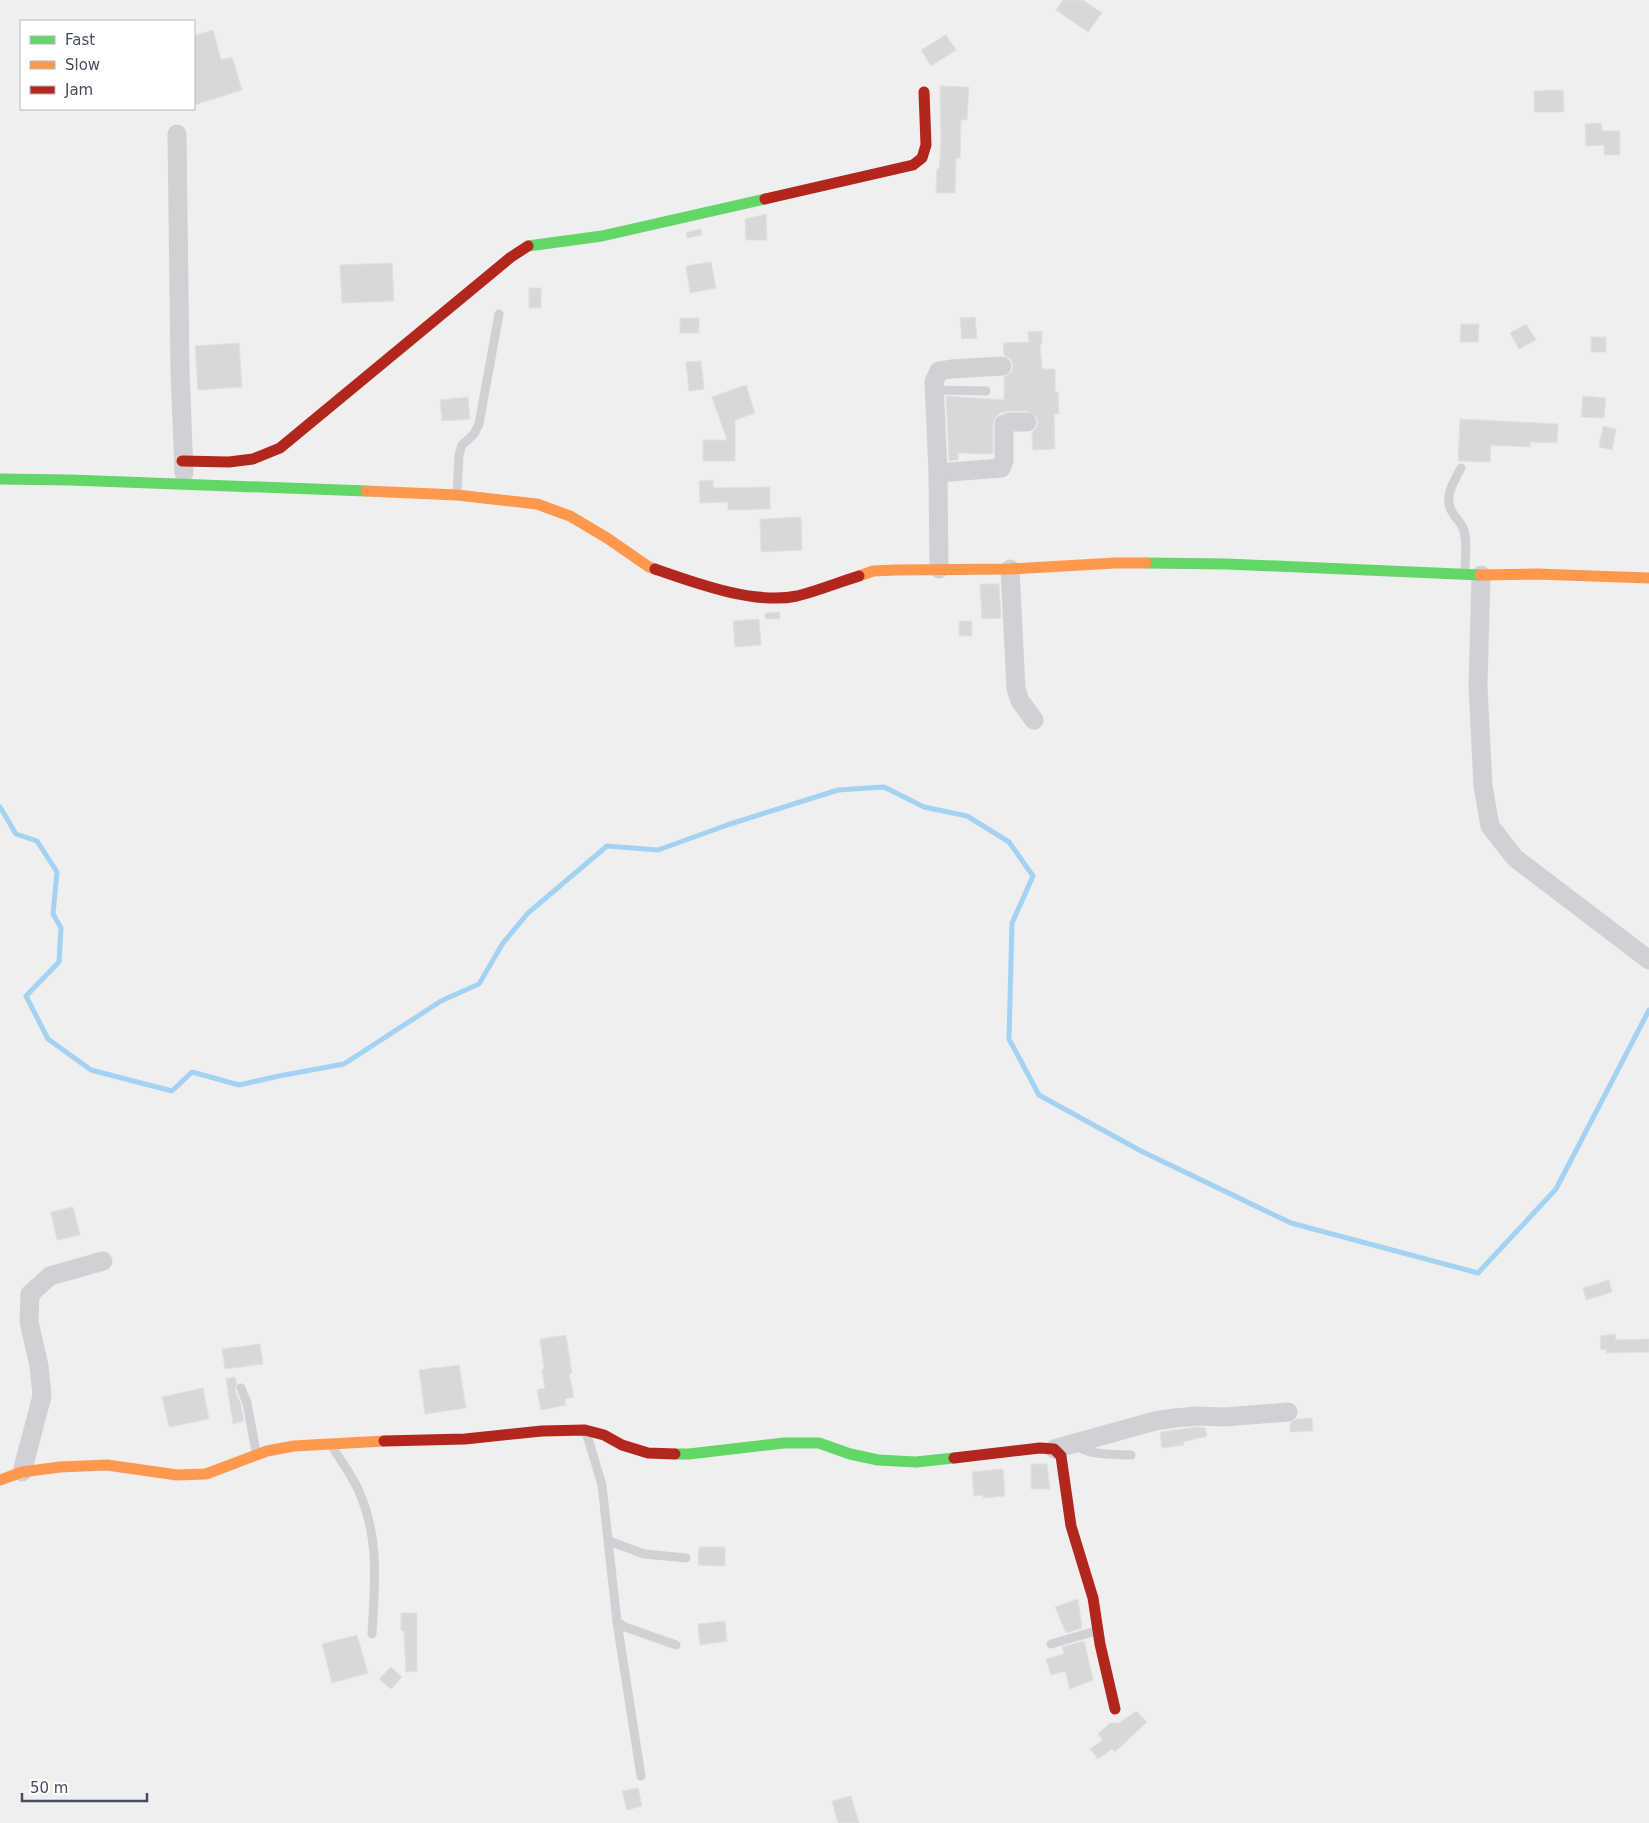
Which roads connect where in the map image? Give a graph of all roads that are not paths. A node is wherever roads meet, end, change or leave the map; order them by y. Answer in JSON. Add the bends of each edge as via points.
{"nodes":[{"id":1,"x":924,"y":92,"type":"dead end"},
{"id":2,"x":177,"y":134,"type":"dead end"},
{"id":3,"x":499,"y":314,"type":"dead end"},
{"id":4,"x":1002,"y":366,"type":"dead end"},
{"id":5,"x":935,"y":390,"type":"junction"},
{"id":6,"x":986,"y":391,"type":"dead end"},
{"id":7,"x":1027,"y":422,"type":"dead end"},
{"id":8,"x":182,"y":461,"type":"junction"},
{"id":9,"x":1461,"y":468,"type":"dead end"},
{"id":10,"x":938,"y":473,"type":"junction"},
{"id":11,"x":0,"y":479,"type":"edge"},
{"id":12,"x":185,"y":484,"type":"junction"},
{"id":13,"x":457,"y":495,"type":"junction"},
{"id":14,"x":939,"y":569,"type":"junction"},
{"id":15,"x":1010,"y":569,"type":"junction"},
{"id":16,"x":1473,"y":575,"type":"junction"},
{"id":17,"x":1649,"y":578,"type":"edge"},
{"id":18,"x":1034,"y":720,"type":"dead end"},
{"id":19,"x":1649,"y":960,"type":"edge"},
{"id":20,"x":103,"y":1261,"type":"dead end"},
{"id":21,"x":241,"y":1388,"type":"dead end"},
{"id":22,"x":1288,"y":1412,"type":"dead end"},
{"id":23,"x":586,"y":1430,"type":"junction"},
{"id":24,"x":1076,"y":1443,"type":"junction"},
{"id":25,"x":330,"y":1444,"type":"junction"},
{"id":26,"x":1054,"y":1449,"type":"junction"},
{"id":27,"x":1131,"y":1454,"type":"dead end"},
{"id":28,"x":256,"y":1455,"type":"junction"},
{"id":29,"x":22,"y":1472,"type":"junction"},
{"id":30,"x":0,"y":1480,"type":"edge"},
{"id":31,"x":608,"y":1541,"type":"junction"},
{"id":32,"x":686,"y":1558,"type":"dead end"},
{"id":33,"x":617,"y":1622,"type":"junction"},
{"id":34,"x":1098,"y":1630,"type":"junction"},
{"id":35,"x":372,"y":1634,"type":"dead end"},
{"id":36,"x":1051,"y":1644,"type":"dead end"},
{"id":37,"x":676,"y":1645,"type":"dead end"},
{"id":38,"x":1115,"y":1709,"type":"dead end"},
{"id":39,"x":641,"y":1776,"type":"dead end"}],
"edges":[{"from":1,"to":8,"type":"street","via":[[926,145],[922,158],[913,165],[602,236],[528,246],[511,256],[280,448],[253,459]]},
{"from":2,"to":8,"type":"street"},
{"from":3,"to":13,"type":"lane","via":[[479,424],[459,455]]},
{"from":4,"to":5,"type":"street","via":[[939,371],[934,382]]},
{"from":5,"to":6,"type":"lane"},
{"from":5,"to":10,"type":"street"},
{"from":7,"to":10,"type":"street","via":[[1004,424],[1004,461],[1001,468]]},
{"from":8,"to":12,"type":"street"},
{"from":9,"to":16,"type":"lane","via":[[1448,496],[1449,506],[1463,528]]},
{"from":10,"to":14,"type":"street"},
{"from":11,"to":12,"type":"street"},
{"from":12,"to":13,"type":"street"},
{"from":13,"to":14,"type":"street","via":[[537,504],[570,516],[649,567],[747,596],[796,596],[873,572]]},
{"from":14,"to":15,"type":"street"},
{"from":15,"to":16,"type":"street","via":[[1115,563],[1218,564]]},
{"from":15,"to":18,"type":"street","via":[[1016,689],[1020,701]]},
{"from":16,"to":17,"type":"street"},
{"from":16,"to":19,"type":"street","via":[[1483,786],[1490,826],[1515,858]]},
{"from":20,"to":29,"type":"street","via":[[50,1276],[30,1294],[30,1322],[42,1396]]},
{"from":21,"to":28,"type":"lane"},
{"from":22,"to":24,"type":"street","via":[[1174,1418]]},
{"from":23,"to":25,"type":"street"},
{"from":23,"to":26,"type":"street","via":[[648,1453],[688,1454],[784,1443],[818,1443],[868,1458],[916,1462]]},
{"from":23,"to":31,"type":"lane","via":[[602,1485]]},
{"from":24,"to":26,"type":"street"},
{"from":24,"to":27,"type":"lane","via":[[1083,1450],[1096,1453]]},
{"from":25,"to":28,"type":"street","via":[[294,1446]]},
{"from":25,"to":35,"type":"lane","via":[[358,1488],[370,1525],[376,1567]]},
{"from":26,"to":34,"type":"street","via":[[1061,1456],[1071,1526],[1093,1598]]},
{"from":28,"to":29,"type":"street","via":[[206,1474],[177,1475],[106,1464]]},
{"from":29,"to":30,"type":"street"},
{"from":31,"to":32,"type":"lane","via":[[644,1554]]},
{"from":31,"to":33,"type":"lane"},
{"from":33,"to":37,"type":"lane"},
{"from":33,"to":39,"type":"lane"},
{"from":34,"to":36,"type":"lane"},
{"from":34,"to":38,"type":"street"}]}
